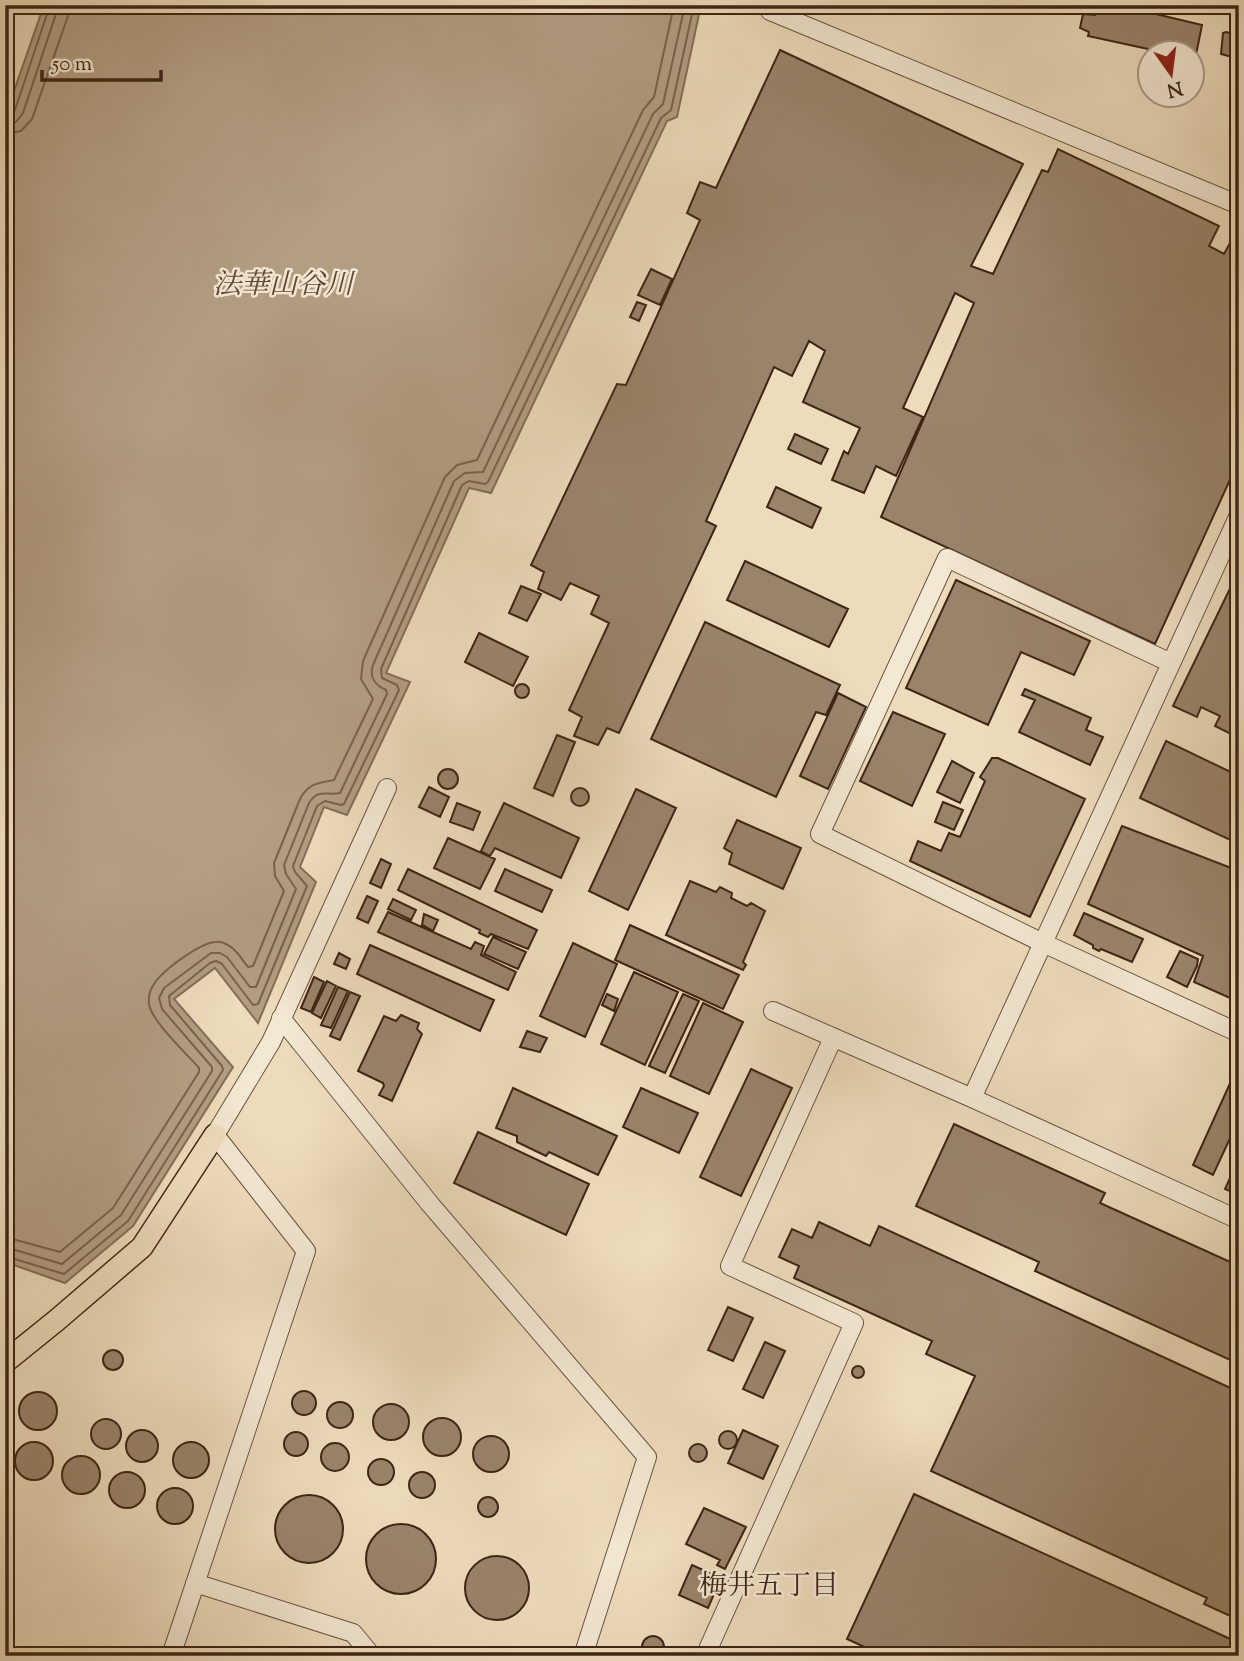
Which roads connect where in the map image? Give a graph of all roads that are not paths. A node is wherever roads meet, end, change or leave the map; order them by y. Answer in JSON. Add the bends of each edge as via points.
{"nodes":[{"id":1,"x":770,"y":11,"type":"dead end"},
{"id":2,"x":1239,"y":205,"type":"edge"},
{"id":3,"x":1239,"y":515,"type":"edge"},
{"id":4,"x":1171,"y":663,"type":"junction"},
{"id":5,"x":387,"y":788,"type":"dead end"},
{"id":6,"x":1043,"y":943,"type":"junction"},
{"id":7,"x":773,"y":1011,"type":"dead end"},
{"id":8,"x":281,"y":1018,"type":"junction"},
{"id":9,"x":1239,"y":1033,"type":"edge"},
{"id":10,"x":834,"y":1038,"type":"junction"},
{"id":11,"x":972,"y":1098,"type":"junction"},
{"id":12,"x":215,"y":1135,"type":"junction"},
{"id":13,"x":1239,"y":1220,"type":"edge"},
{"id":14,"x":5,"y":1362,"type":"edge"},
{"id":15,"x":195,"y":1583,"type":"junction"},
{"id":16,"x":171,"y":1656,"type":"edge"},
{"id":17,"x":372,"y":1656,"type":"edge"},
{"id":18,"x":583,"y":1656,"type":"edge"},
{"id":19,"x":705,"y":1656,"type":"edge"}],
"edges":[{"from":1,"to":2,"type":"street"},
{"from":3,"to":4,"type":"street"},
{"from":4,"to":6,"type":"street"},
{"from":4,"to":6,"type":"street","via":[[947,558],[820,834]]},
{"from":5,"to":8,"type":"street"},
{"from":6,"to":9,"type":"street"},
{"from":6,"to":11,"type":"street"},
{"from":7,"to":10,"type":"street"},
{"from":8,"to":12,"type":"street"},
{"from":8,"to":18,"type":"street","via":[[430,1204],[647,1457]]},
{"from":10,"to":11,"type":"street"},
{"from":10,"to":19,"type":"street","via":[[730,1266],[854,1323]]},
{"from":11,"to":13,"type":"street"},
{"from":12,"to":14,"type":"main road","via":[[142,1247]]},
{"from":12,"to":15,"type":"street","via":[[306,1251]]},
{"from":15,"to":16,"type":"street"},
{"from":15,"to":17,"type":"street","via":[[353,1633]]}]}
